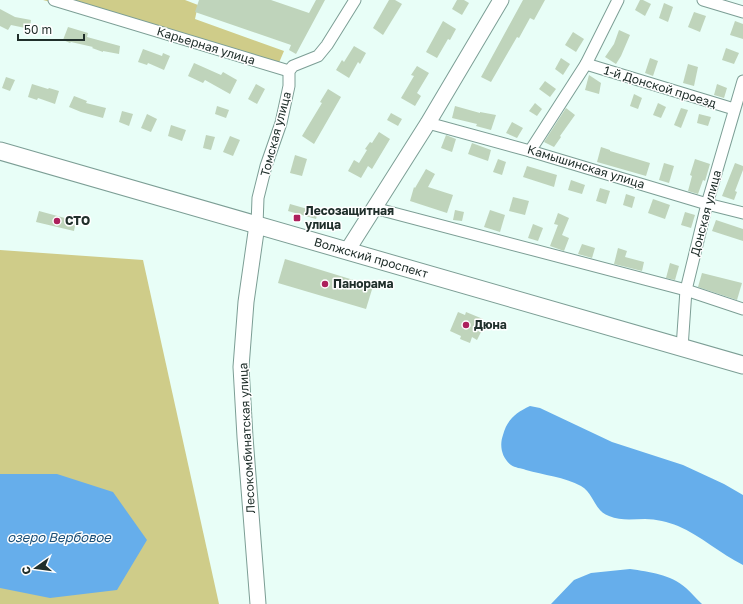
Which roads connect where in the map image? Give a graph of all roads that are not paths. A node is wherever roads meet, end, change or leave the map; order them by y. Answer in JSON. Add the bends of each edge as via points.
{"nodes":[{"id":1,"x":54,"y":0,"type":"edge"},
{"id":2,"x":355,"y":0,"type":"edge"},
{"id":3,"x":501,"y":0,"type":"edge"},
{"id":4,"x":618,"y":0,"type":"edge"},
{"id":5,"x":703,"y":0,"type":"edge"},
{"id":6,"x":743,"y":12,"type":"edge"},
{"id":7,"x":586,"y":64,"type":"junction"},
{"id":8,"x":289,"y":71,"type":"junction"},
{"id":9,"x":743,"y":81,"type":"edge"},
{"id":10,"x":734,"y":109,"type":"junction"},
{"id":11,"x":428,"y":124,"type":"junction"},
{"id":12,"x":0,"y":150,"type":"edge"},
{"id":13,"x":530,"y":150,"type":"junction"},
{"id":14,"x":707,"y":204,"type":"junction"},
{"id":15,"x":374,"y":208,"type":"junction"},
{"id":16,"x":743,"y":213,"type":"edge"},
{"id":17,"x":257,"y":225,"type":"junction"},
{"id":18,"x":347,"y":251,"type":"junction"},
{"id":19,"x":686,"y":290,"type":"junction"},
{"id":20,"x":743,"y":309,"type":"edge"},
{"id":21,"x":682,"y":348,"type":"junction"},
{"id":22,"x":743,"y":365,"type":"edge"},
{"id":23,"x":258,"y":604,"type":"edge"}],
"edges":[{"from":1,"to":8,"type":"street","name":"Карьерная улица"},
{"from":2,"to":8,"type":"street","via":[[318,56],[294,66]]},
{"from":3,"to":11,"type":"street"},
{"from":4,"to":7,"type":"street"},
{"from":5,"to":6,"type":"street"},
{"from":7,"to":10,"type":"street","name":"1-й Донской проезд"},
{"from":7,"to":13,"type":"street"},
{"from":8,"to":17,"type":"street","name":"Томская улица","via":[[289,86],[281,123],[258,198]]},
{"from":9,"to":10,"type":"street","name":"Донская улица"},
{"from":10,"to":14,"type":"street","name":"Донская улица"},
{"from":11,"to":13,"type":"street","name":"Камышинская улица"},
{"from":11,"to":15,"type":"street"},
{"from":12,"to":17,"type":"main road","name":"Волжский проспект"},
{"from":13,"to":14,"type":"street","name":"Камышинская улица"},
{"from":14,"to":16,"type":"street","name":"Камышинская улица"},
{"from":14,"to":19,"type":"street","name":"Донская улица"},
{"from":15,"to":18,"type":"street"},
{"from":15,"to":19,"type":"street"},
{"from":17,"to":18,"type":"main road","name":"Волжский проспект"},
{"from":17,"to":23,"type":"street","name":"Лесокомбинатская улица","via":[[246,302],[242,367]]},
{"from":18,"to":21,"type":"main road","name":"Волжский проспект"},
{"from":19,"to":20,"type":"street"},
{"from":19,"to":21,"type":"street","name":"Донская улица"},
{"from":21,"to":22,"type":"main road","name":"Волжский проспект"}]}
